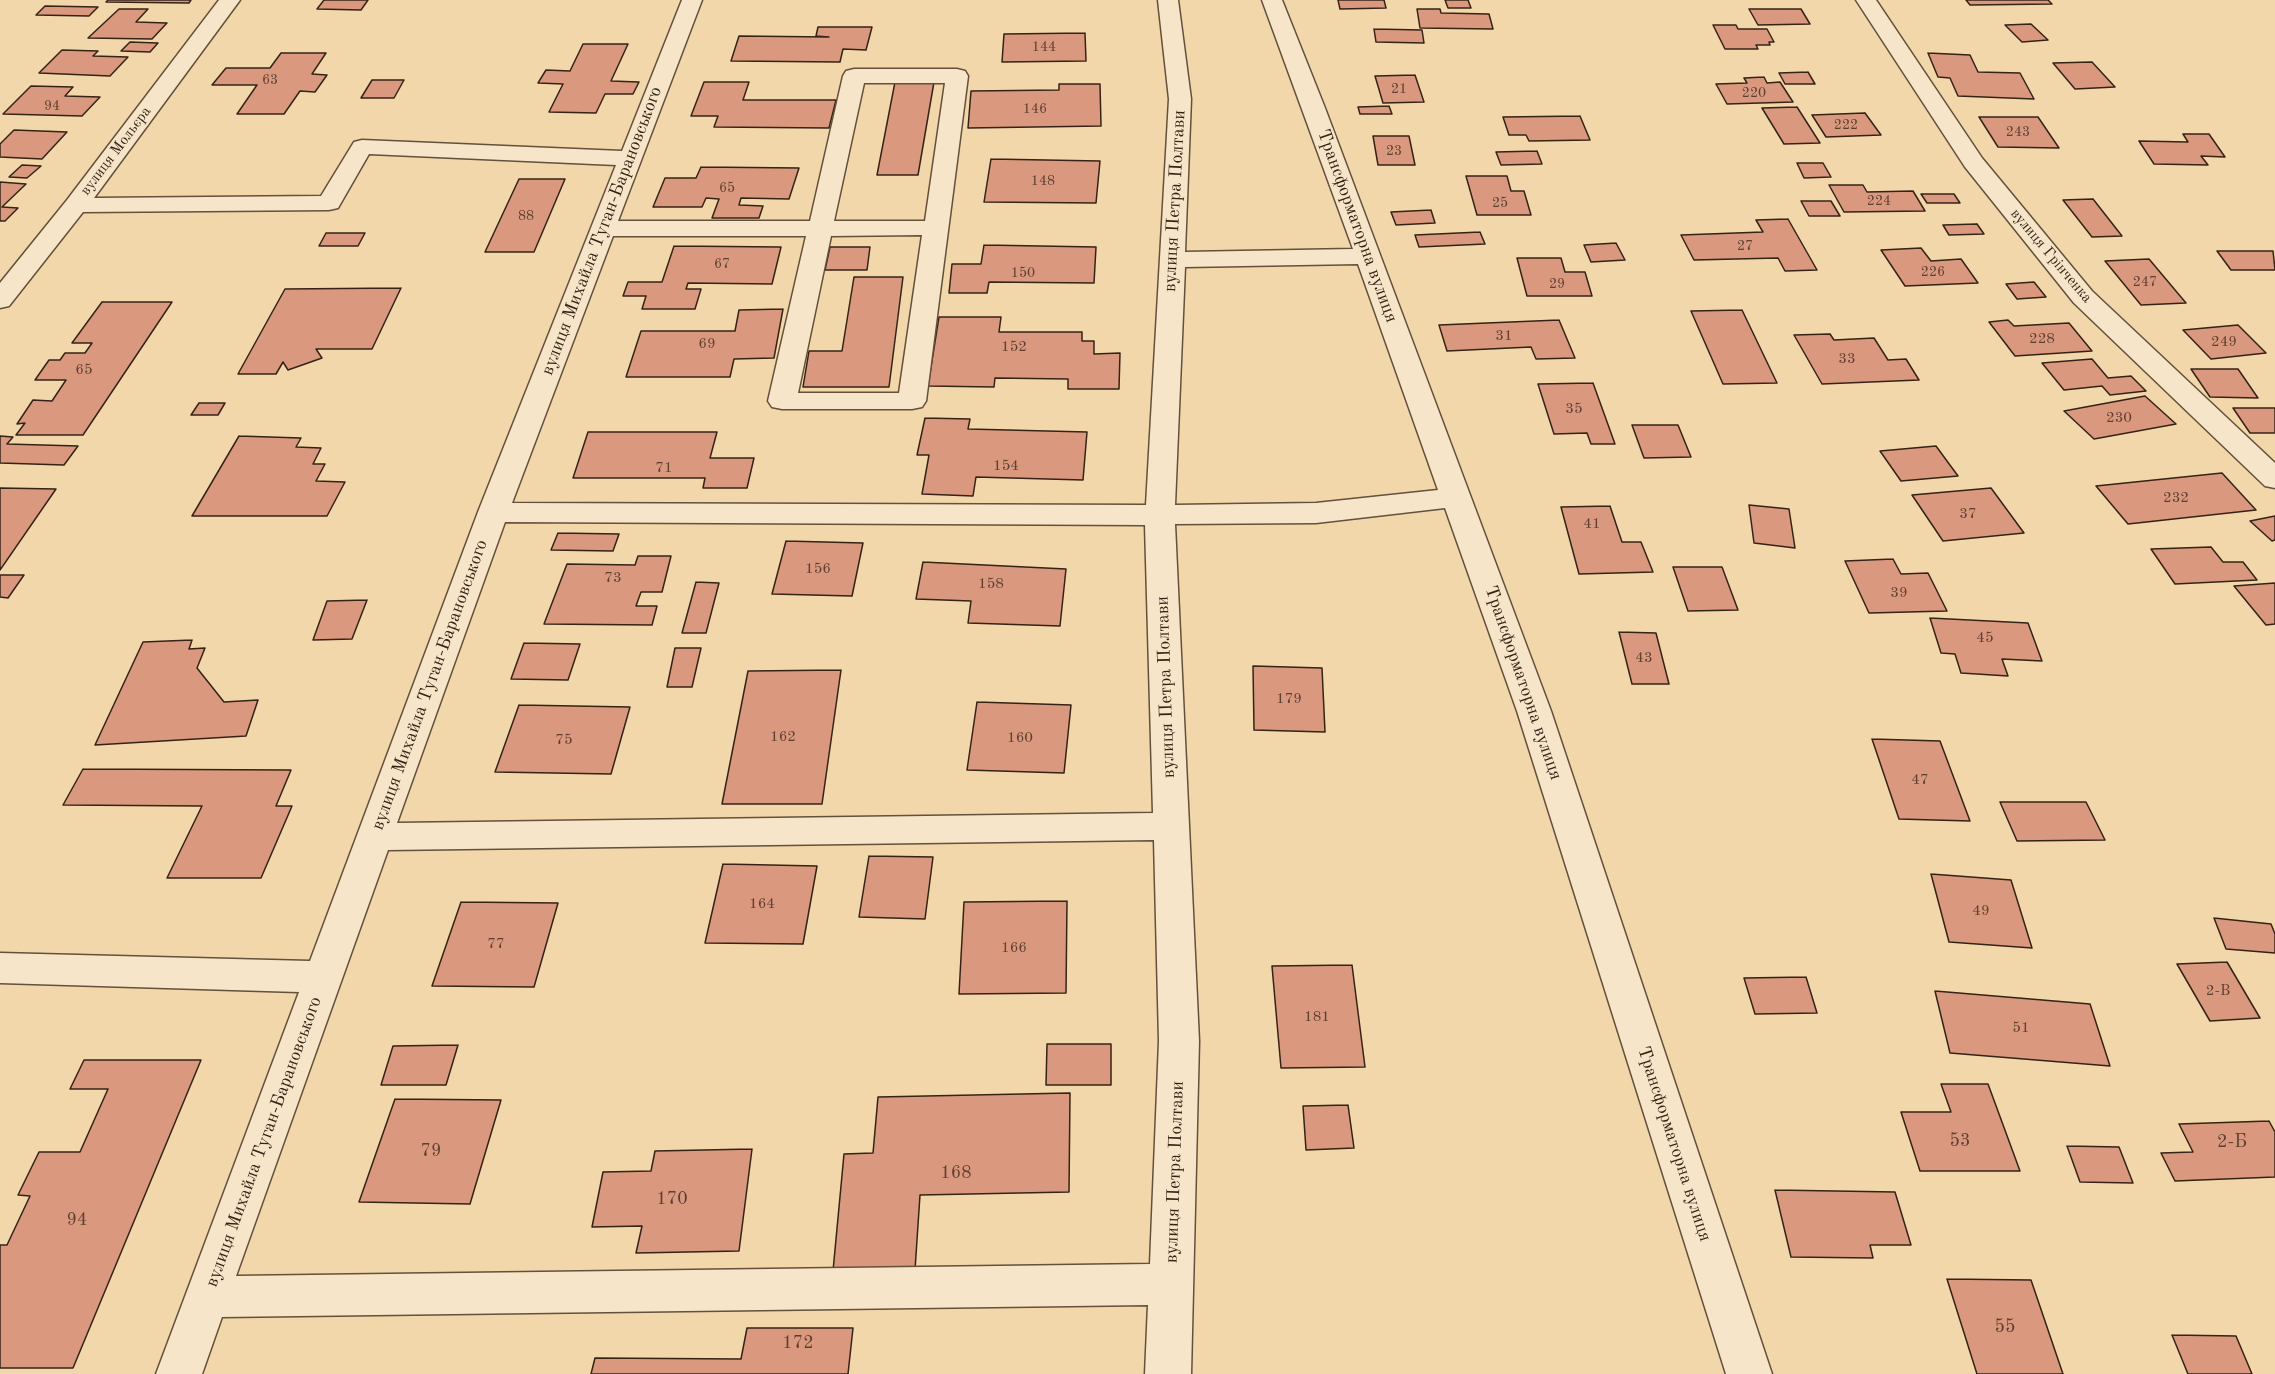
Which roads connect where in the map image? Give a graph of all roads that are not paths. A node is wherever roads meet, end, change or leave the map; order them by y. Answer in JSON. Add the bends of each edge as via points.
{"nodes":[{"id":1,"x":230,"y":0,"type":"edge"},
{"id":2,"x":692,"y":0,"type":"edge"},
{"id":3,"x":1168,"y":0,"type":"edge"},
{"id":4,"x":1272,"y":0,"type":"edge"},
{"id":5,"x":1866,"y":0,"type":"edge"},
{"id":6,"x":630,"y":158,"type":"junction"},
{"id":7,"x":76,"y":205,"type":"junction"},
{"id":8,"x":820,"y":228,"type":"junction"},
{"id":9,"x":936,"y":228,"type":"junction"},
{"id":10,"x":603,"y":229,"type":"junction"},
{"id":11,"x":1368,"y":256,"type":"junction"},
{"id":12,"x":1173,"y":260,"type":"junction"},
{"id":13,"x":0,"y":300,"type":"edge"},
{"id":14,"x":2275,"y":479,"type":"edge"},
{"id":15,"x":1456,"y":497,"type":"junction"},
{"id":16,"x":493,"y":512,"type":"junction"},
{"id":17,"x":1160,"y":515,"type":"junction"},
{"id":18,"x":1172,"y":826,"type":"junction"},
{"id":19,"x":374,"y":837,"type":"junction"},
{"id":20,"x":0,"y":968,"type":"edge"},
{"id":21,"x":324,"y":977,"type":"junction"},
{"id":22,"x":1171,"y":1284,"type":"junction"},
{"id":23,"x":207,"y":1298,"type":"junction"},
{"id":24,"x":179,"y":1374,"type":"edge"},
{"id":25,"x":1168,"y":1374,"type":"edge"},
{"id":26,"x":1749,"y":1374,"type":"edge"}],
"edges":[{"from":1,"to":7,"type":"street","name":"вулиця Мольєра"},
{"from":2,"to":6,"type":"street","name":"вулиця Михайла Туган-Барановського"},
{"from":3,"to":12,"type":"street","name":"вулиця Петра Полтави","via":[[1180,99]]},
{"from":4,"to":11,"type":"street","name":"Трансформаторна вулиця"},
{"from":5,"to":14,"type":"street","name":"вулиця Грінченка","via":[[1973,162],[2083,297]]},
{"from":6,"to":7,"type":"street","via":[[362,147],[329,203]]},
{"from":6,"to":10,"type":"street","name":"вулиця Михайла Туган-Барановського"},
{"from":7,"to":13,"type":"street","name":"вулиця Мольєра"},
{"from":8,"to":9,"type":"street"},
{"from":8,"to":9,"type":"street","via":[[854,76],[957,76]]},
{"from":8,"to":9,"type":"street","via":[[782,401],[912,401]]},
{"from":8,"to":10,"type":"street"},
{"from":10,"to":16,"type":"street","name":"вулиця Михайла Туган-Барановського"},
{"from":11,"to":12,"type":"street"},
{"from":11,"to":15,"type":"street","name":"Трансформаторна вулиця"},
{"from":12,"to":17,"type":"street","name":"вулиця Петра Полтави"},
{"from":15,"to":17,"type":"street","via":[[1316,513]]},
{"from":15,"to":26,"type":"street","name":"Трансформаторна вулиця","via":[[1534,711]]},
{"from":16,"to":17,"type":"street"},
{"from":16,"to":19,"type":"street","name":"вулиця Михайла Туган-Барановського"},
{"from":17,"to":18,"type":"street","name":"вулиця Петра Полтави"},
{"from":18,"to":19,"type":"street"},
{"from":18,"to":22,"type":"street","name":"вулиця Петра Полтави","via":[[1179,1041]]},
{"from":19,"to":21,"type":"street","name":"вулиця Михайла Туган-Барановського"},
{"from":20,"to":21,"type":"street"},
{"from":21,"to":23,"type":"street","name":"вулиця Михайла Туган-Барановського"},
{"from":22,"to":23,"type":"street"},
{"from":22,"to":25,"type":"street","name":"вулиця Петра Полтави"},
{"from":23,"to":24,"type":"street","name":"вулиця Михайла Туган-Барановського"}]}
